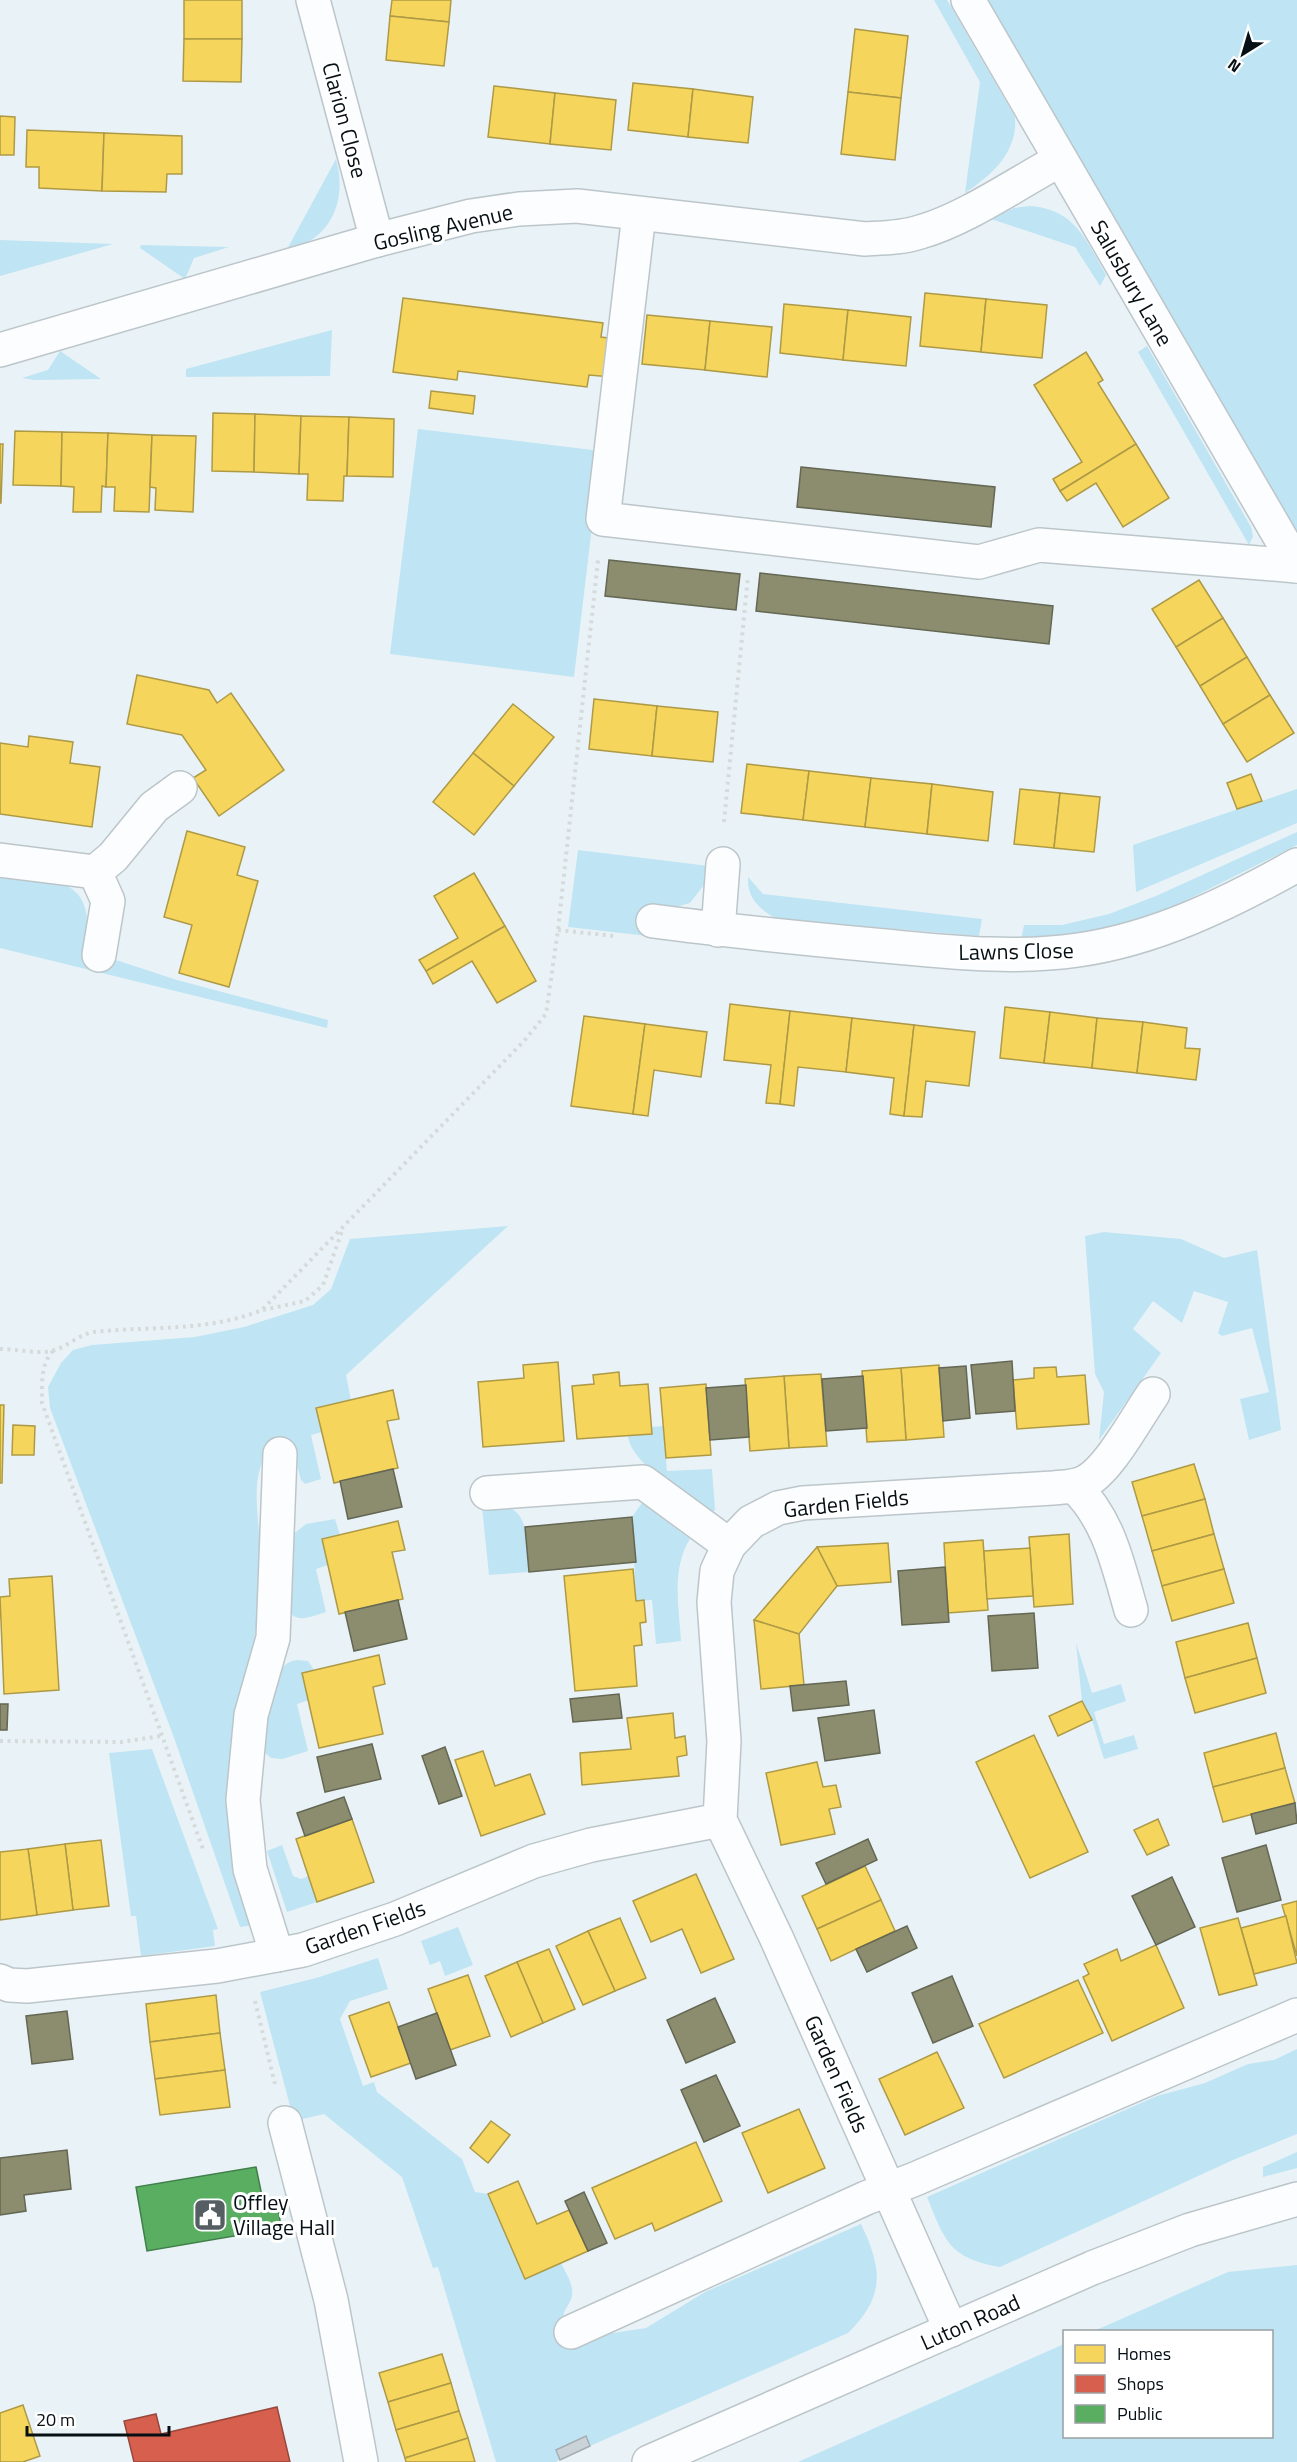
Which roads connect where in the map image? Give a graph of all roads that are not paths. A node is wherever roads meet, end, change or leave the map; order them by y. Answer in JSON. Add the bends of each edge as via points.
{"nodes":[{"id":1,"x":313,"y":0,"type":"edge"},
{"id":2,"x":968,"y":0,"type":"edge"},
{"id":3,"x":1060,"y":160,"type":"junction"},
{"id":4,"x":639,"y":214,"type":"junction"},
{"id":5,"x":377,"y":240,"type":"junction"},
{"id":6,"x":0,"y":350,"type":"edge"},
{"id":7,"x":1297,"y":566,"type":"edge"},
{"id":8,"x":180,"y":788,"type":"dead end"},
{"id":9,"x":0,"y":860,"type":"edge"},
{"id":10,"x":723,"y":864,"type":"road end"},
{"id":11,"x":1297,"y":865,"type":"edge"},
{"id":12,"x":94,"y":872,"type":"junction"},
{"id":13,"x":653,"y":921,"type":"dead end"},
{"id":14,"x":718,"y":930,"type":"junction"},
{"id":15,"x":99,"y":955,"type":"dead end"},
{"id":16,"x":1153,"y":1394,"type":"dead end"},
{"id":17,"x":280,"y":1454,"type":"dead end"},
{"id":18,"x":1074,"y":1486,"type":"junction"},
{"id":19,"x":487,"y":1493,"type":"dead end"},
{"id":20,"x":729,"y":1545,"type":"junction"},
{"id":21,"x":1131,"y":1610,"type":"dead end"},
{"id":22,"x":720,"y":1820,"type":"junction"},
{"id":23,"x":277,"y":1955,"type":"junction"},
{"id":24,"x":0,"y":1981,"type":"edge"},
{"id":25,"x":1297,"y":2015,"type":"edge"},
{"id":26,"x":285,"y":2123,"type":"road end"},
{"id":27,"x":889,"y":2189,"type":"junction"},
{"id":28,"x":1297,"y":2199,"type":"edge"},
{"id":29,"x":951,"y":2330,"type":"junction"},
{"id":30,"x":572,"y":2332,"type":"dead end"},
{"id":31,"x":361,"y":2462,"type":"edge"},
{"id":32,"x":649,"y":2462,"type":"edge"}],
"edges":[{"from":1,"to":5,"type":"street","name":"Clarion Close"},
{"from":2,"to":3,"type":"street","name":"Salusbury Lane"},
{"from":3,"to":4,"type":"street","name":"Gosling Avenue","via":[[940,225],[891,238]]},
{"from":3,"to":7,"type":"street","name":"Salusbury Lane"},
{"from":4,"to":5,"type":"street","name":"Gosling Avenue","via":[[576,206],[519,209],[471,216]]},
{"from":4,"to":7,"type":"street","via":[[603,519],[979,562],[1039,545]]},
{"from":5,"to":6,"type":"street","name":"Gosling Avenue"},
{"from":8,"to":12,"type":"street","via":[[154,807],[113,857]]},
{"from":9,"to":12,"type":"street"},
{"from":10,"to":14,"type":"street"},
{"from":11,"to":14,"type":"street","name":"Lawns Close","via":[[1177,923],[1123,941],[1078,950],[978,955]]},
{"from":12,"to":15,"type":"street","via":[[108,901]]},
{"from":13,"to":14,"type":"street","name":"Lawns Close"},
{"from":16,"to":18,"type":"street","name":"Garden Fields","via":[[1102,1469]]},
{"from":17,"to":23,"type":"street","via":[[273,1638],[252,1715],[243,1800],[250,1869]]},
{"from":18,"to":20,"type":"street","name":"Garden Fields","via":[[795,1504],[763,1515]]},
{"from":18,"to":21,"type":"street","via":[[1102,1521]]},
{"from":19,"to":20,"type":"street","via":[[643,1482]]},
{"from":20,"to":22,"type":"street","name":"Garden Fields","via":[[721,1559],[714,1591],[724,1741]]},
{"from":22,"to":23,"type":"street","name":"Garden Fields","via":[[591,1845],[534,1861],[395,1919]]},
{"from":22,"to":27,"type":"street","name":"Garden Fields"},
{"from":23,"to":24,"type":"street","name":"Garden Fields","via":[[27,1986]]},
{"from":25,"to":27,"type":"street"},
{"from":26,"to":31,"type":"street","via":[[331,2300]]},
{"from":27,"to":29,"type":"street","name":"Garden Fields"},
{"from":27,"to":30,"type":"street"},
{"from":28,"to":29,"type":"street","name":"Luton Road","via":[[1179,2235]]},
{"from":29,"to":32,"type":"street","name":"Luton Road"}]}
